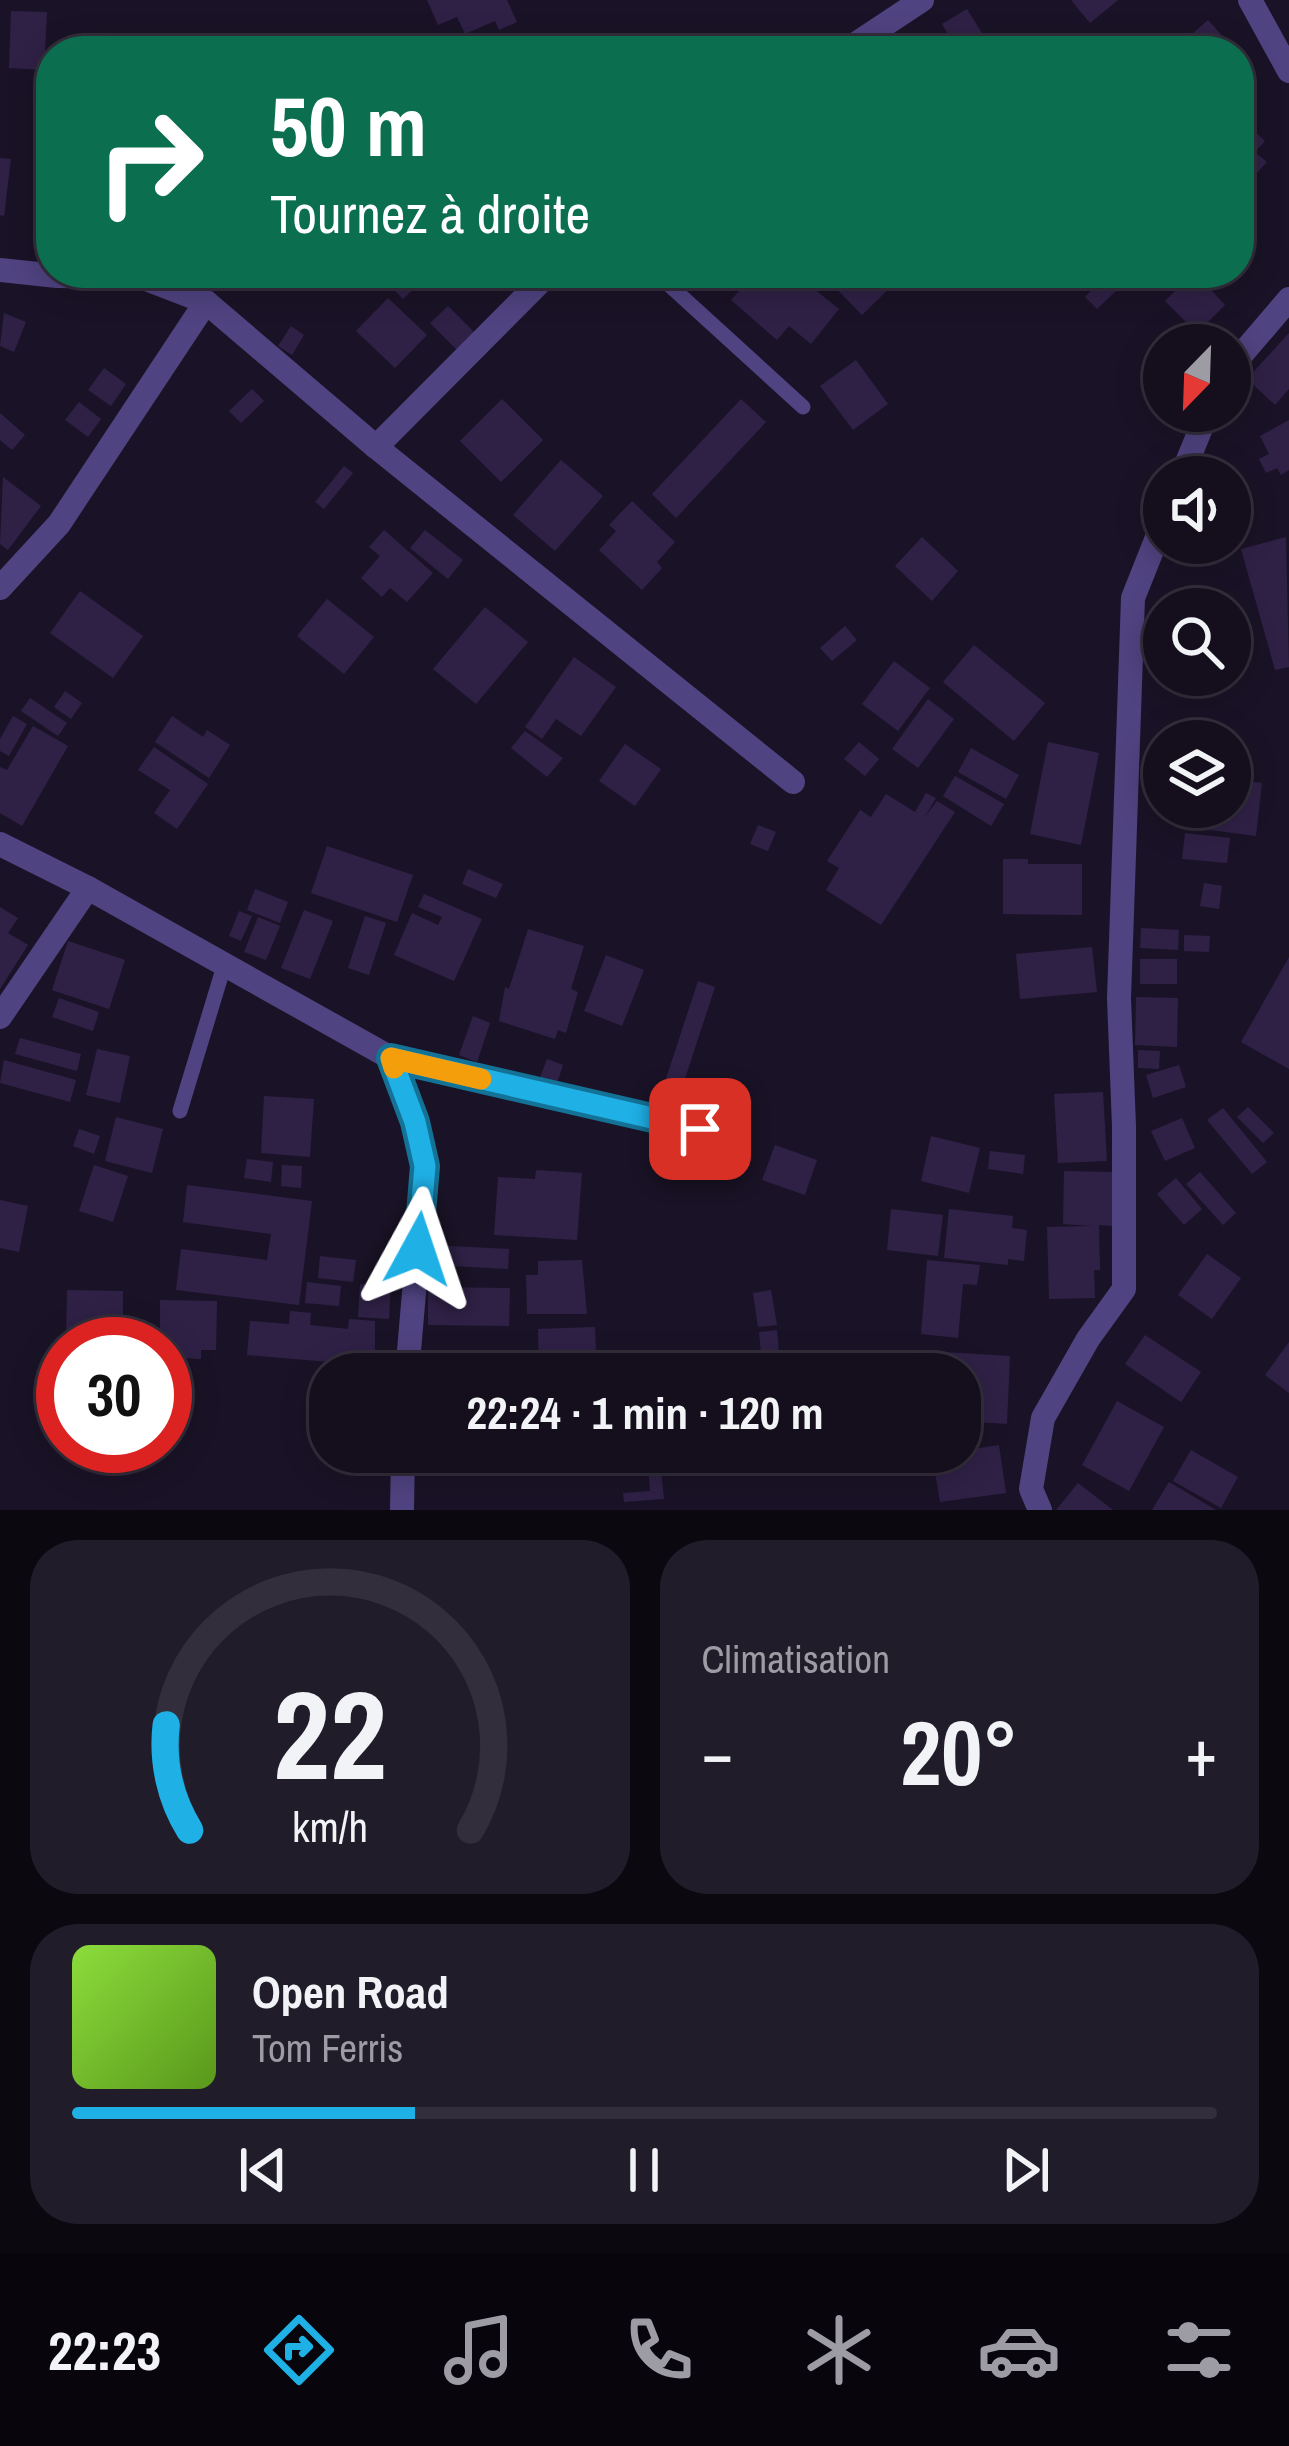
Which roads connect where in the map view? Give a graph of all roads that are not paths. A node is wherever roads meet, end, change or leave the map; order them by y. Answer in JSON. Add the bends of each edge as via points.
{"nodes":[{"id":1,"x":922,"y":0,"type":"edge"},
{"id":2,"x":1250,"y":0,"type":"edge"},
{"id":3,"x":867,"y":36,"type":"edge"},
{"id":4,"x":1289,"y":71,"type":"edge"},
{"id":5,"x":0,"y":270,"type":"edge"},
{"id":6,"x":36,"y":274,"type":"edge"},
{"id":7,"x":170,"y":288,"type":"edge"},
{"id":8,"x":534,"y":288,"type":"edge"},
{"id":9,"x":673,"y":288,"type":"edge"},
{"id":10,"x":1289,"y":299,"type":"edge"},
{"id":11,"x":206,"y":302,"type":"junction"},
{"id":12,"x":1251,"y":343,"type":"edge"},
{"id":13,"x":803,"y":406,"type":"dead end"},
{"id":14,"x":376,"y":447,"type":"junction"},
{"id":15,"x":1146,"y":564,"type":"edge"},
{"id":16,"x":0,"y":588,"type":"edge"},
{"id":17,"x":793,"y":782,"type":"dead end"},
{"id":18,"x":0,"y":844,"type":"edge"},
{"id":19,"x":88,"y":888,"type":"junction"},
{"id":20,"x":224,"y":966,"type":"junction"},
{"id":21,"x":0,"y":1017,"type":"edge"},
{"id":22,"x":391,"y":1058,"type":"junction"},
{"id":23,"x":180,"y":1111,"type":"dead end"},
{"id":24,"x":700,"y":1129,"type":"dead end"},
{"id":25,"x":409,"y":1353,"type":"edge"},
{"id":26,"x":403,"y":1473,"type":"edge"},
{"id":27,"x":402,"y":1510,"type":"edge"},
{"id":28,"x":1040,"y":1510,"type":"edge"}],
"edges":[{"from":1,"to":3,"type":"street"},
{"from":2,"to":4,"type":"street"},
{"from":5,"to":6,"type":"street"},
{"from":7,"to":11,"type":"street"},
{"from":8,"to":14,"type":"street"},
{"from":9,"to":13,"type":"lane"},
{"from":10,"to":12,"type":"street"},
{"from":11,"to":14,"type":"street"},
{"from":11,"to":16,"type":"street","via":[[59,524]]},
{"from":14,"to":17,"type":"street"},
{"from":15,"to":28,"type":"street","via":[[1132,598],[1119,998],[1124,1289],[1043,1418],[1031,1489]]},
{"from":18,"to":19,"type":"street"},
{"from":19,"to":20,"type":"street"},
{"from":19,"to":21,"type":"street"},
{"from":20,"to":22,"type":"street"},
{"from":20,"to":23,"type":"lane"},
{"from":22,"to":24,"type":"street"},
{"from":22,"to":25,"type":"street","via":[[425,1166]]},
{"from":26,"to":27,"type":"street"}]}
